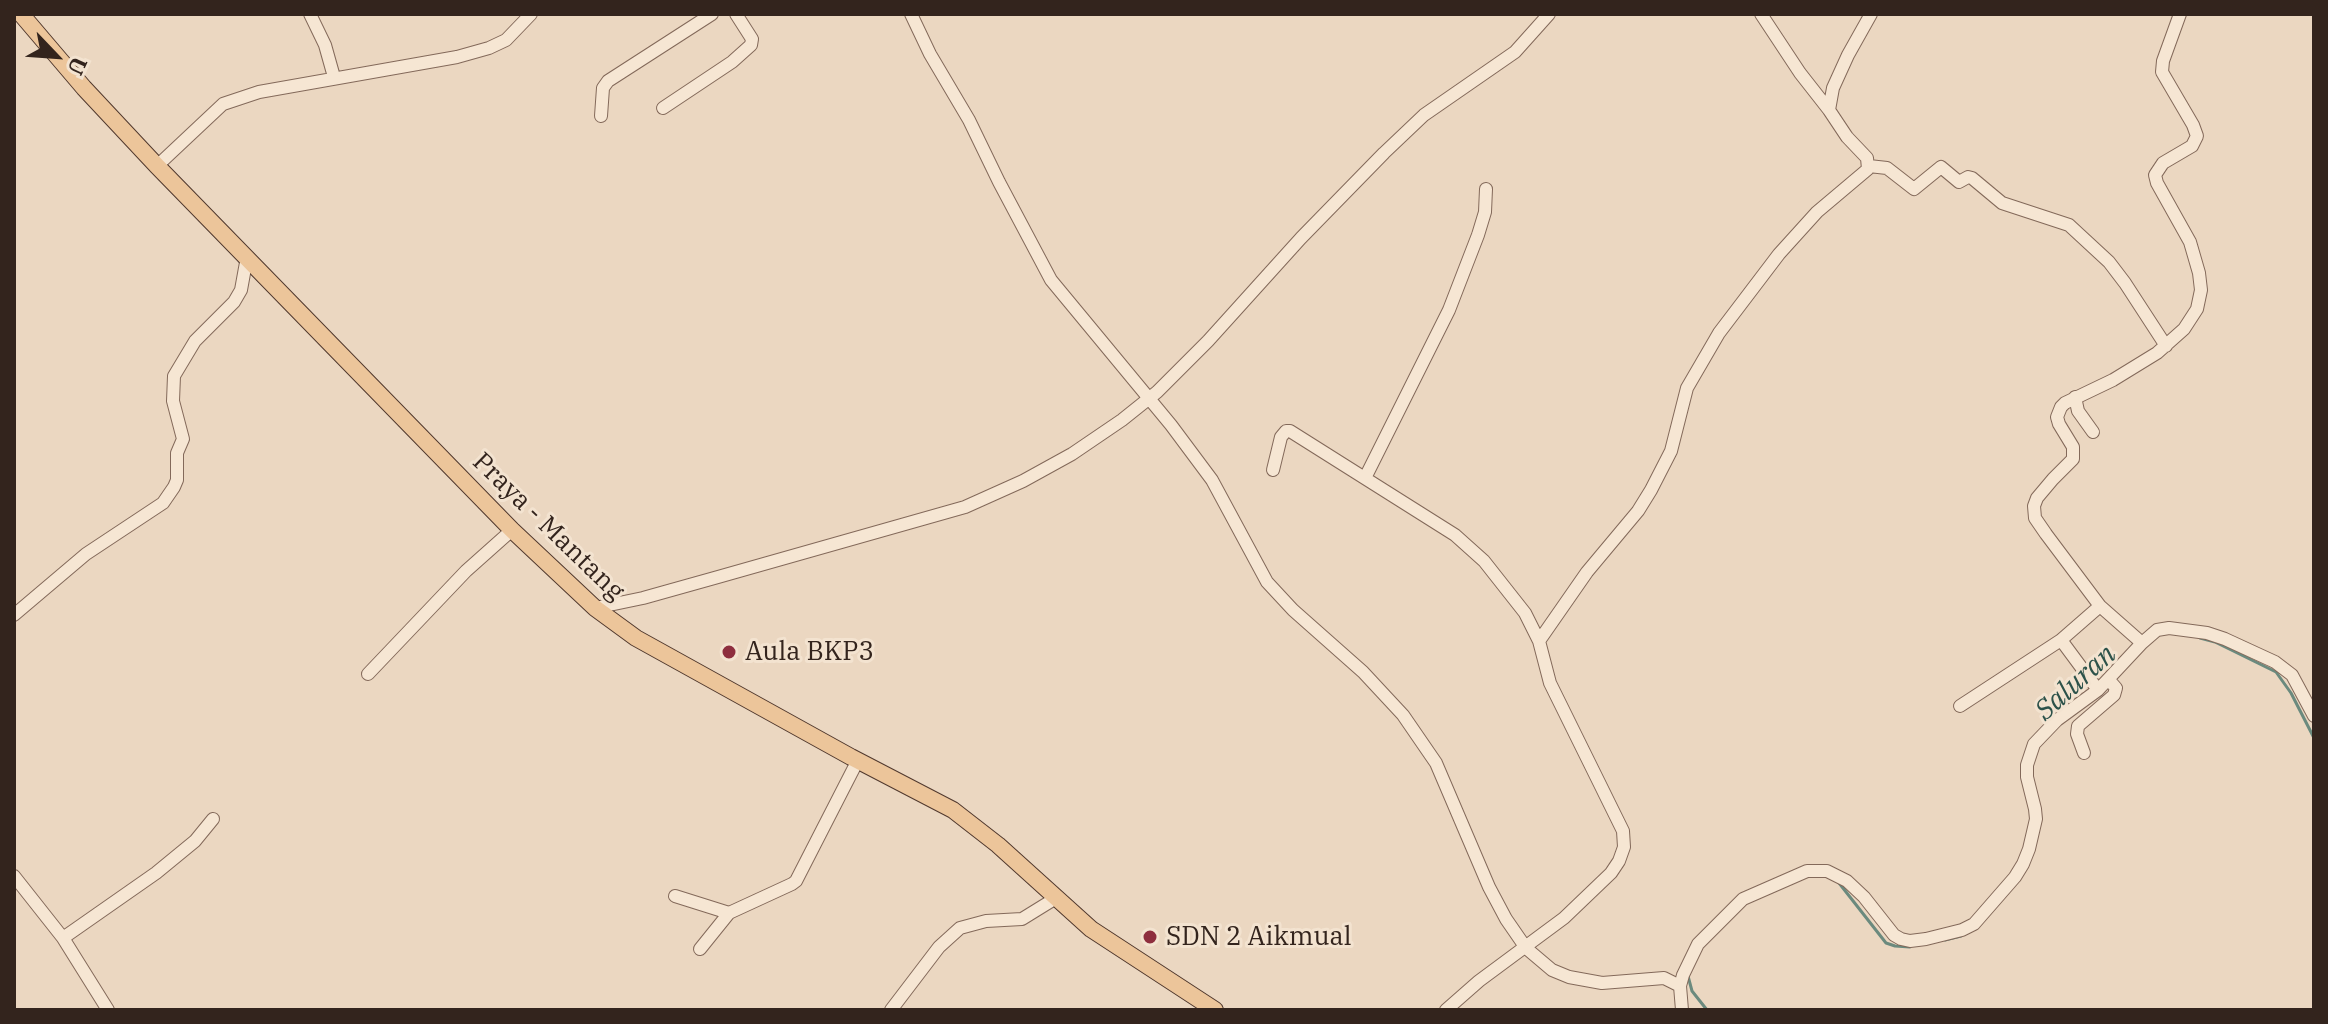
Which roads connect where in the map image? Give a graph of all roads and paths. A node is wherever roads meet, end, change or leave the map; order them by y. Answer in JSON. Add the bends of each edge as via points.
{"nodes":[{"id":1,"x":21,"y":14,"type":"edge"},
{"id":2,"x":310,"y":14,"type":"edge"},
{"id":3,"x":531,"y":14,"type":"edge"},
{"id":4,"x":712,"y":14,"type":"edge"},
{"id":5,"x":736,"y":14,"type":"edge"},
{"id":6,"x":911,"y":14,"type":"edge"},
{"id":7,"x":1549,"y":14,"type":"edge"},
{"id":8,"x":1761,"y":14,"type":"edge"},
{"id":9,"x":1871,"y":14,"type":"edge"},
{"id":10,"x":2180,"y":14,"type":"edge"},
{"id":11,"x":334,"y":77,"type":"junction"},
{"id":12,"x":663,"y":108,"type":"dead end"},
{"id":13,"x":1829,"y":110,"type":"junction"},
{"id":14,"x":601,"y":116,"type":"dead end"},
{"id":15,"x":157,"y":166,"type":"junction"},
{"id":16,"x":1869,"y":166,"type":"junction"},
{"id":17,"x":1486,"y":189,"type":"dead end"},
{"id":18,"x":247,"y":257,"type":"junction"},
{"id":19,"x":2166,"y":346,"type":"junction"},
{"id":20,"x":2075,"y":397,"type":"junction"},
{"id":21,"x":1148,"y":399,"type":"junction"},
{"id":22,"x":2093,"y":432,"type":"dead end"},
{"id":23,"x":1273,"y":470,"type":"dead end"},
{"id":24,"x":1365,"y":478,"type":"junction"},
{"id":25,"x":512,"y":530,"type":"junction"},
{"id":26,"x":2100,"y":606,"type":"junction"},
{"id":27,"x":595,"y":608,"type":"junction"},
{"id":28,"x":14,"y":615,"type":"edge"},
{"id":29,"x":2061,"y":640,"type":"junction"},
{"id":30,"x":1539,"y":641,"type":"junction"},
{"id":31,"x":2142,"y":643,"type":"junction"},
{"id":32,"x":368,"y":674,"type":"dead end"},
{"id":33,"x":2112,"y":684,"type":"junction"},
{"id":34,"x":2098,"y":690,"type":"junction"},
{"id":35,"x":1960,"y":706,"type":"dead end"},
{"id":36,"x":2314,"y":716,"type":"edge"},
{"id":37,"x":2084,"y":753,"type":"dead end"},
{"id":38,"x":858,"y":760,"type":"junction"},
{"id":39,"x":213,"y":819,"type":"dead end"},
{"id":40,"x":14,"y":876,"type":"edge"},
{"id":41,"x":675,"y":896,"type":"dead end"},
{"id":42,"x":1056,"y":898,"type":"junction"},
{"id":43,"x":729,"y":913,"type":"junction"},
{"id":44,"x":63,"y":938,"type":"junction"},
{"id":45,"x":1526,"y":948,"type":"junction"},
{"id":46,"x":700,"y":949,"type":"dead end"},
{"id":47,"x":1680,"y":986,"type":"junction"},
{"id":48,"x":108,"y":1010,"type":"edge"},
{"id":49,"x":891,"y":1010,"type":"edge"},
{"id":50,"x":1215,"y":1010,"type":"edge"},
{"id":51,"x":1446,"y":1010,"type":"edge"},
{"id":52,"x":1682,"y":1010,"type":"edge"}],
"edges":[{"from":1,"to":15,"type":"main road","name":"Praya - Mantang"},
{"from":2,"to":11,"type":"street"},
{"from":3,"to":11,"type":"street","via":[[506,40],[489,48]]},
{"from":4,"to":14,"type":"street","via":[[608,81]]},
{"from":5,"to":12,"type":"street","via":[[751,45]]},
{"from":6,"to":21,"type":"street","via":[[1051,280]]},
{"from":7,"to":21,"type":"street","via":[[1515,52],[1442,102],[1384,153]]},
{"from":8,"to":13,"type":"street"},
{"from":9,"to":13,"type":"street","via":[[1833,88]]},
{"from":10,"to":19,"type":"street","via":[[2162,72],[2197,136],[2155,175],[2190,242],[2201,290],[2197,309]]},
{"from":11,"to":15,"type":"street","via":[[223,104]]},
{"from":13,"to":16,"type":"street"},
{"from":15,"to":18,"type":"main road","name":"Praya - Mantang"},
{"from":16,"to":19,"type":"street","via":[[1887,168],[1912,189],[1941,167],[1959,182],[1972,178],[2002,203],[2069,225],[2109,262]]},
{"from":16,"to":30,"type":"street","via":[[1779,254],[1719,333],[1687,388],[1671,451],[1651,490]]},
{"from":17,"to":24,"type":"street","via":[[1478,235],[1449,310]]},
{"from":18,"to":25,"type":"main road","name":"Praya - Mantang"},
{"from":18,"to":28,"type":"street","via":[[234,302],[195,341],[174,376],[173,401],[183,439],[177,480],[163,503],[86,554]]},
{"from":19,"to":20,"type":"street"},
{"from":20,"to":22,"type":"street"},
{"from":20,"to":26,"type":"street","via":[[2057,417],[2073,447],[2073,459],[2037,498],[2034,512]]},
{"from":21,"to":27,"type":"street","via":[[1072,454],[965,507]]},
{"from":21,"to":45,"type":"street","via":[[1212,480],[1267,582],[1403,715],[1436,763],[1489,887]]},
{"from":23,"to":24,"type":"street","via":[[1281,437],[1290,431]]},
{"from":24,"to":30,"type":"street","via":[[1472,549],[1525,613]]},
{"from":25,"to":27,"type":"main road","name":"Praya - Mantang"},
{"from":25,"to":32,"type":"street"},
{"from":26,"to":29,"type":"street"},
{"from":26,"to":31,"type":"street"},
{"from":27,"to":38,"type":"main road","name":"Praya - Mantang","via":[[636,638]]},
{"from":29,"to":34,"type":"street"},
{"from":29,"to":35,"type":"street"},
{"from":30,"to":45,"type":"street","via":[[1550,683],[1623,831],[1624,847],[1611,873]]},
{"from":31,"to":33,"type":"street"},
{"from":31,"to":36,"type":"street","via":[[2157,630],[2169,628],[2225,639],[2292,675]]},
{"from":33,"to":34,"type":"street"},
{"from":33,"to":37,"type":"street","via":[[2107,703],[2078,726]]},
{"from":34,"to":47,"type":"street","via":[[2034,744],[2027,765],[2036,819],[2029,849],[2015,877],[1974,924],[1926,939],[1901,939],[1847,881],[1835,873],[1807,871],[1732,908],[1698,944]]},
{"from":38,"to":42,"type":"main road","name":"Praya - Mantang","via":[[953,810]]},
{"from":38,"to":43,"type":"street","via":[[796,881]]},
{"from":39,"to":44,"type":"street","via":[[156,873]]},
{"from":40,"to":44,"type":"street"},
{"from":41,"to":43,"type":"street"},
{"from":42,"to":49,"type":"street","via":[[1022,919],[960,928]]},
{"from":42,"to":50,"type":"main road","name":"Praya - Mantang","via":[[1091,929]]},
{"from":43,"to":46,"type":"street"},
{"from":44,"to":48,"type":"street"},
{"from":45,"to":47,"type":"street","via":[[1569,977],[1602,983],[1664,978]]},
{"from":45,"to":51,"type":"street"},
{"from":47,"to":52,"type":"street"}]}
